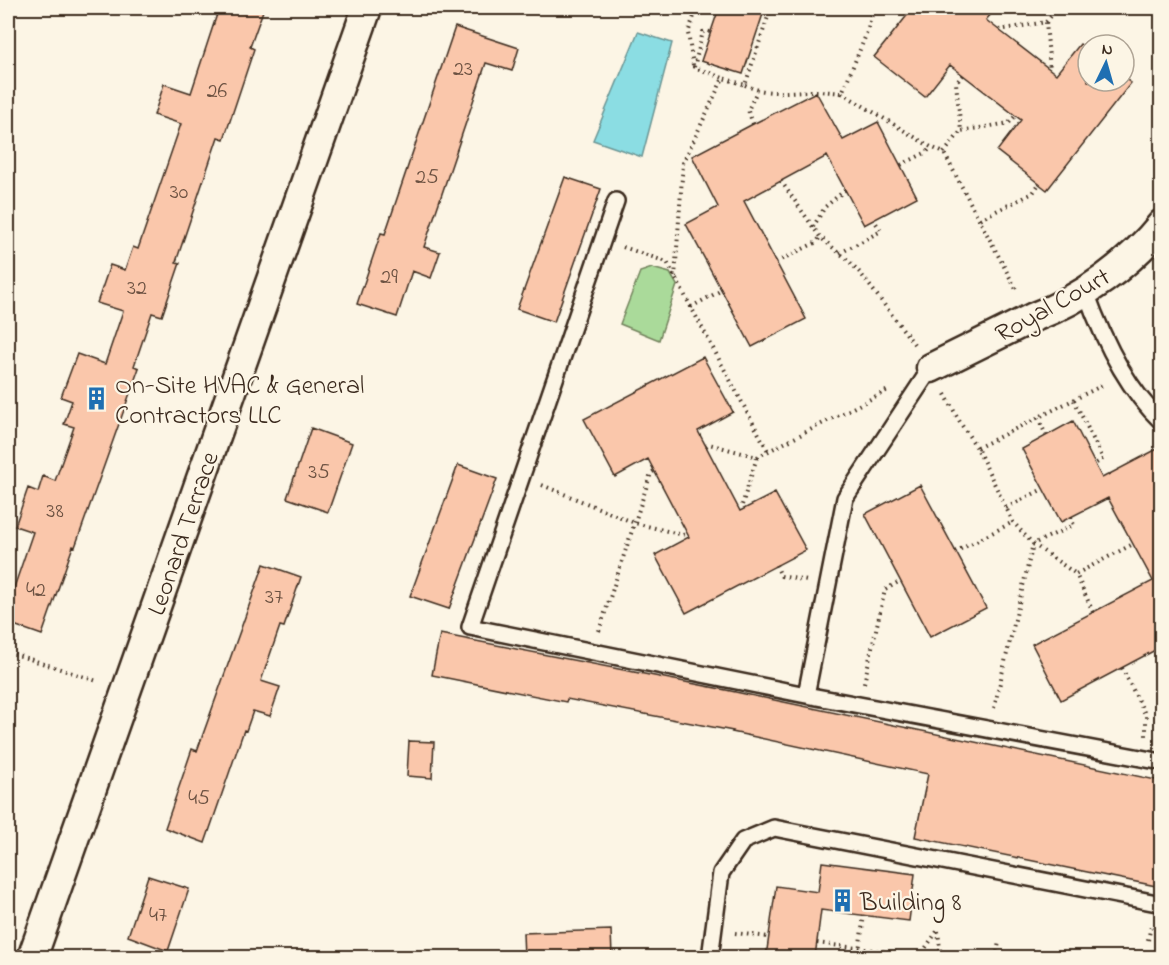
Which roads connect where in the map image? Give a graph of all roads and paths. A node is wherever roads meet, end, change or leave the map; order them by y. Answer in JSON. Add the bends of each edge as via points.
{"nodes":[{"id":1,"x":367,"y":8,"type":"edge"},
{"id":2,"x":697,"y":8,"type":"edge"},
{"id":3,"x":771,"y":8,"type":"edge"},
{"id":4,"x":874,"y":8,"type":"edge"},
{"id":5,"x":1058,"y":8,"type":"edge"},
{"id":6,"x":1046,"y":22,"type":"junction"},
{"id":7,"x":999,"y":30,"type":"dead end"},
{"id":8,"x":710,"y":32,"type":"dead end"},
{"id":9,"x":694,"y":67,"type":"junction"},
{"id":10,"x":1050,"y":70,"type":"dead end"},
{"id":11,"x":963,"y":75,"type":"dead end"},
{"id":12,"x":723,"y":78,"type":"junction"},
{"id":13,"x":745,"y":85,"type":"junction"},
{"id":14,"x":757,"y":91,"type":"junction"},
{"id":15,"x":842,"y":93,"type":"junction"},
{"id":16,"x":1016,"y":115,"type":"dead end"},
{"id":17,"x":753,"y":124,"type":"dead end"},
{"id":18,"x":961,"y":131,"type":"junction"},
{"id":19,"x":931,"y":147,"type":"junction"},
{"id":20,"x":944,"y":153,"type":"junction"},
{"id":21,"x":900,"y":165,"type":"dead end"},
{"id":22,"x":781,"y":181,"type":"dead end"},
{"id":23,"x":1039,"y":184,"type":"dead end"},
{"id":24,"x":845,"y":190,"type":"dead end"},
{"id":25,"x":616,"y":201,"type":"dead end"},
{"id":26,"x":980,"y":219,"type":"junction"},
{"id":27,"x":874,"y":220,"type":"dead end"},
{"id":28,"x":1161,"y":224,"type":"edge"},
{"id":29,"x":813,"y":227,"type":"junction"},
{"id":30,"x":820,"y":237,"type":"junction"},
{"id":31,"x":603,"y":240,"type":"junction"},
{"id":32,"x":840,"y":253,"type":"junction"},
{"id":33,"x":776,"y":262,"type":"dead end"},
{"id":34,"x":675,"y":277,"type":"junction"},
{"id":35,"x":722,"y":290,"type":"dead end"},
{"id":36,"x":1086,"y":292,"type":"junction"},
{"id":37,"x":691,"y":307,"type":"junction"},
{"id":38,"x":1034,"y":317,"type":"junction"},
{"id":39,"x":931,"y":368,"type":"junction"},
{"id":40,"x":1125,"y":375,"type":"junction"},
{"id":41,"x":1074,"y":400,"type":"junction"},
{"id":42,"x":1038,"y":418,"type":"junction"},
{"id":43,"x":1161,"y":422,"type":"edge"},
{"id":44,"x":1046,"y":435,"type":"dead end"},
{"id":45,"x":706,"y":446,"type":"dead end"},
{"id":46,"x":976,"y":448,"type":"junction"},
{"id":47,"x":768,"y":451,"type":"junction"},
{"id":48,"x":757,"y":457,"type":"junction"},
{"id":49,"x":1095,"y":464,"type":"dead end"},
{"id":50,"x":654,"y":471,"type":"dead end"},
{"id":51,"x":522,"y":475,"type":"junction"},
{"id":52,"x":1043,"y":489,"type":"dead end"},
{"id":53,"x":738,"y":507,"type":"dead end"},
{"id":54,"x":1006,"y":508,"type":"junction"},
{"id":55,"x":1071,"y":517,"type":"dead end"},
{"id":56,"x":1013,"y":522,"type":"junction"},
{"id":57,"x":635,"y":523,"type":"junction"},
{"id":58,"x":687,"y":533,"type":"dead end"},
{"id":59,"x":1033,"y":544,"type":"junction"},
{"id":60,"x":1133,"y":544,"type":"dead end"},
{"id":61,"x":956,"y":552,"type":"dead end"},
{"id":62,"x":776,"y":565,"type":"dead end"},
{"id":63,"x":1076,"y":574,"type":"junction"},
{"id":64,"x":900,"y":580,"type":"dead end"},
{"id":65,"x":828,"y":585,"type":"junction"},
{"id":66,"x":1093,"y":612,"type":"dead end"},
{"id":67,"x":8,"y":652,"type":"edge"},
{"id":68,"x":593,"y":652,"type":"junction"},
{"id":69,"x":1122,"y":668,"type":"dead end"},
{"id":70,"x":127,"y":690,"type":"junction"},
{"id":71,"x":806,"y":695,"type":"junction"},
{"id":72,"x":859,"y":705,"type":"junction"},
{"id":73,"x":990,"y":729,"type":"junction"},
{"id":74,"x":1143,"y":758,"type":"junction"},
{"id":75,"x":1161,"y":762,"type":"edge"},
{"id":76,"x":1161,"y":904,"type":"edge"},
{"id":77,"x":864,"y":915,"type":"dead end"},
{"id":78,"x":713,"y":930,"type":"junction"},
{"id":79,"x":769,"y":937,"type":"dead end"},
{"id":80,"x":999,"y":942,"type":"dead end"},
{"id":81,"x":817,"y":943,"type":"dead end"},
{"id":82,"x":859,"y":948,"type":"junction"},
{"id":83,"x":32,"y":957,"type":"edge"},
{"id":84,"x":710,"y":957,"type":"edge"},
{"id":85,"x":858,"y":957,"type":"edge"},
{"id":86,"x":941,"y":957,"type":"edge"},
{"id":87,"x":996,"y":957,"type":"edge"}],
"edges":[{"from":1,"to":70,"type":"street","name":"Leonard Terrace"},
{"from":2,"to":9,"type":"path","via":[[688,33]]},
{"from":3,"to":13,"type":"path"},
{"from":4,"to":15,"type":"path"},
{"from":5,"to":6,"type":"path"},
{"from":6,"to":7,"type":"path"},
{"from":6,"to":10,"type":"path"},
{"from":8,"to":9,"type":"path","via":[[703,32]]},
{"from":9,"to":12,"type":"path"},
{"from":11,"to":18,"type":"path","via":[[956,83]]},
{"from":12,"to":13,"type":"path"},
{"from":12,"to":34,"type":"path","via":[[683,163]]},
{"from":13,"to":14,"type":"path"},
{"from":14,"to":15,"type":"path"},
{"from":14,"to":17,"type":"path","via":[[748,110]]},
{"from":15,"to":19,"type":"path"},
{"from":16,"to":18,"type":"path","via":[[1010,123]]},
{"from":18,"to":20,"type":"path"},
{"from":19,"to":20,"type":"path"},
{"from":19,"to":21,"type":"path"},
{"from":20,"to":26,"type":"path"},
{"from":22,"to":29,"type":"path"},
{"from":23,"to":26,"type":"path","via":[[1033,193]]},
{"from":24,"to":29,"type":"path","via":[[825,207]]},
{"from":25,"to":31,"type":"lane"},
{"from":26,"to":38,"type":"path"},
{"from":27,"to":32,"type":"path","via":[[881,231]]},
{"from":28,"to":36,"type":"street","name":"Royal Court","via":[[1125,262]]},
{"from":29,"to":30,"type":"path"},
{"from":30,"to":32,"type":"path"},
{"from":30,"to":33,"type":"path"},
{"from":31,"to":34,"type":"path","via":[[668,262]]},
{"from":31,"to":51,"type":"lane"},
{"from":32,"to":39,"type":"path","via":[[861,274]]},
{"from":34,"to":37,"type":"path"},
{"from":35,"to":37,"type":"path"},
{"from":36,"to":38,"type":"street","name":"Royal Court"},
{"from":36,"to":40,"type":"lane"},
{"from":37,"to":47,"type":"path"},
{"from":38,"to":39,"type":"street","name":"Royal Court"},
{"from":39,"to":46,"type":"path"},
{"from":39,"to":47,"type":"path"},
{"from":39,"to":65,"type":"lane","via":[[845,498]]},
{"from":40,"to":41,"type":"path"},
{"from":40,"to":43,"type":"lane"},
{"from":41,"to":42,"type":"path"},
{"from":41,"to":49,"type":"path","via":[[1102,459]]},
{"from":42,"to":44,"type":"path"},
{"from":42,"to":46,"type":"path"},
{"from":45,"to":48,"type":"path"},
{"from":46,"to":54,"type":"path"},
{"from":47,"to":48,"type":"path"},
{"from":48,"to":53,"type":"path","via":[[742,505]]},
{"from":50,"to":57,"type":"path"},
{"from":51,"to":57,"type":"path"},
{"from":51,"to":68,"type":"lane","via":[[470,627]]},
{"from":52,"to":54,"type":"path"},
{"from":54,"to":56,"type":"path"},
{"from":55,"to":59,"type":"path","via":[[1074,525]]},
{"from":56,"to":59,"type":"path"},
{"from":56,"to":61,"type":"path"},
{"from":57,"to":58,"type":"path"},
{"from":57,"to":68,"type":"path"},
{"from":59,"to":63,"type":"path"},
{"from":59,"to":73,"type":"path"},
{"from":60,"to":63,"type":"path"},
{"from":62,"to":65,"type":"path","via":[[781,576]]},
{"from":63,"to":66,"type":"path"},
{"from":64,"to":72,"type":"path","via":[[885,590]]},
{"from":65,"to":71,"type":"lane"},
{"from":67,"to":70,"type":"path"},
{"from":68,"to":71,"type":"lane"},
{"from":69,"to":74,"type":"path","via":[[1146,716]]},
{"from":70,"to":83,"type":"street","name":"Leonard Terrace"},
{"from":71,"to":72,"type":"lane"},
{"from":72,"to":73,"type":"lane"},
{"from":73,"to":74,"type":"lane"},
{"from":74,"to":75,"type":"lane"},
{"from":76,"to":78,"type":"lane","via":[[774,828],[743,841],[721,873]]},
{"from":77,"to":82,"type":"path"},
{"from":78,"to":79,"type":"path"},
{"from":78,"to":84,"type":"lane"},
{"from":80,"to":87,"type":"path"},
{"from":81,"to":82,"type":"path"},
{"from":82,"to":85,"type":"path"},
{"from":82,"to":86,"type":"path","via":[[920,956],[938,930]]}]}
